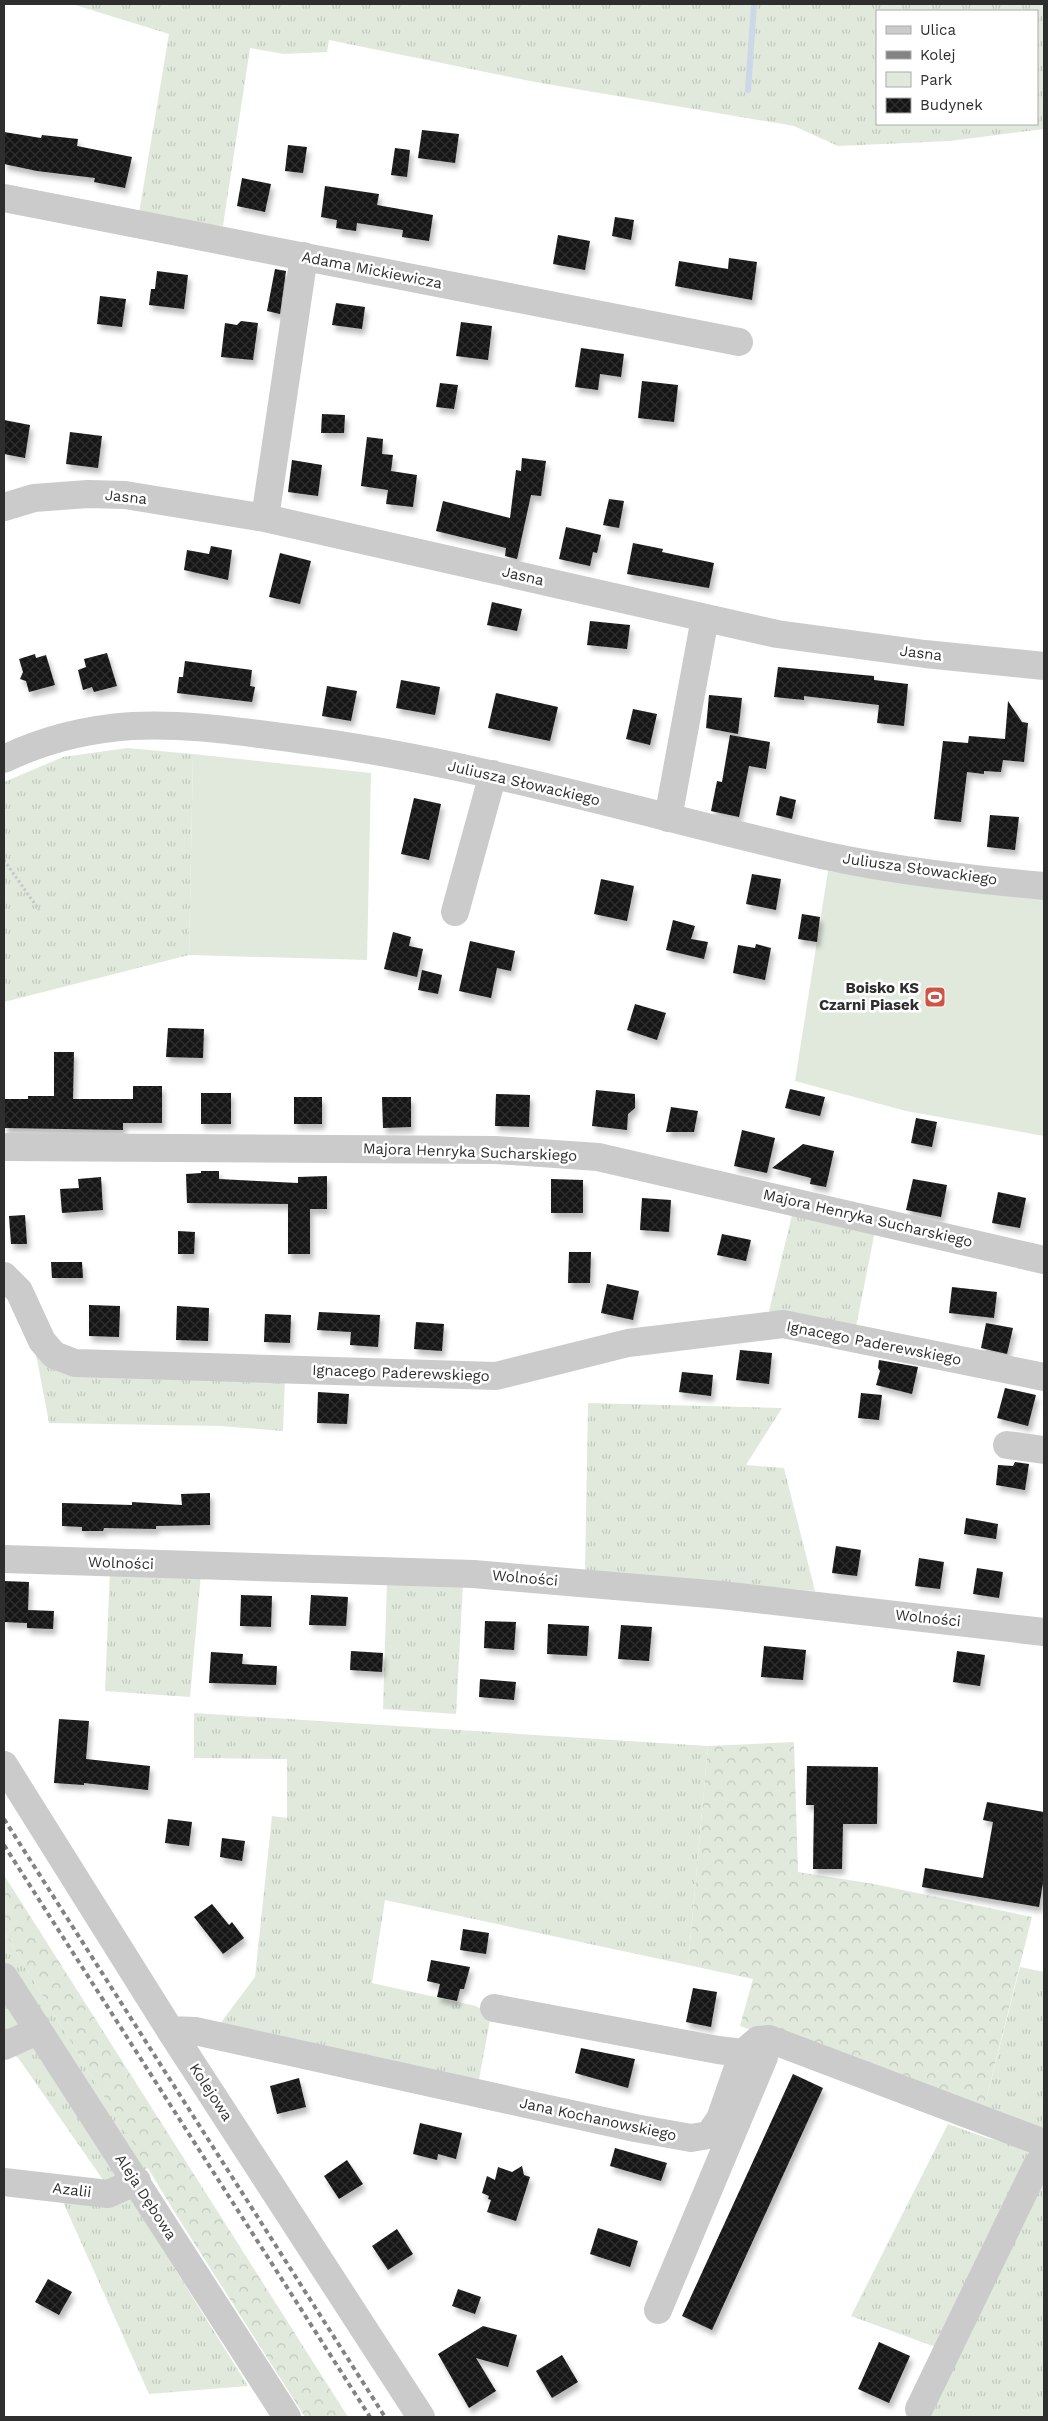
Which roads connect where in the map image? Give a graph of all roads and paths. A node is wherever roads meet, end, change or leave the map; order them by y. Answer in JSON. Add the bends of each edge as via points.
{"nodes":[{"id":1,"x":4,"y":198,"type":"edge"},
{"id":2,"x":304,"y":256,"type":"junction"},
{"id":3,"x":739,"y":342,"type":"dead end"},
{"id":4,"x":4,"y":507,"type":"edge"},
{"id":5,"x":264,"y":518,"type":"junction"},
{"id":6,"x":705,"y":618,"type":"junction"},
{"id":7,"x":1044,"y":666,"type":"edge"},
{"id":8,"x":4,"y":759,"type":"edge"},
{"id":9,"x":493,"y":774,"type":"junction"},
{"id":10,"x":668,"y":818,"type":"junction"},
{"id":11,"x":4,"y":860,"type":"edge"},
{"id":12,"x":1044,"y":886,"type":"edge"},
{"id":13,"x":39,"y":910,"type":"dead end"},
{"id":14,"x":455,"y":912,"type":"dead end"},
{"id":15,"x":4,"y":1147,"type":"edge"},
{"id":16,"x":1044,"y":1260,"type":"edge"},
{"id":17,"x":4,"y":1276,"type":"edge"},
{"id":18,"x":1044,"y":1377,"type":"edge"},
{"id":19,"x":1006,"y":1445,"type":"dead end"},
{"id":20,"x":1044,"y":1450,"type":"edge"},
{"id":21,"x":4,"y":1559,"type":"edge"},
{"id":22,"x":1044,"y":1632,"type":"edge"},
{"id":23,"x":4,"y":1765,"type":"edge"},
{"id":24,"x":4,"y":1977,"type":"edge"},
{"id":25,"x":494,"y":2008,"type":"dead end"},
{"id":26,"x":170,"y":2030,"type":"junction"},
{"id":27,"x":38,"y":2031,"type":"junction"},
{"id":28,"x":4,"y":2046,"type":"edge"},
{"id":29,"x":754,"y":2055,"type":"junction"},
{"id":30,"x":717,"y":2143,"type":"junction"},
{"id":31,"x":1044,"y":2144,"type":"edge"},
{"id":32,"x":1044,"y":2156,"type":"edge"},
{"id":33,"x":137,"y":2181,"type":"junction"},
{"id":34,"x":4,"y":2182,"type":"edge"},
{"id":35,"x":658,"y":2310,"type":"dead end"},
{"id":36,"x":919,"y":2408,"type":"dead end"},
{"id":37,"x":287,"y":2417,"type":"edge"},
{"id":38,"x":421,"y":2417,"type":"edge"}],
"edges":[{"from":1,"to":2,"type":"street","name":"Adama Mickiewicza"},
{"from":2,"to":3,"type":"street","name":"Adama Mickiewicza"},
{"from":2,"to":5,"type":"street"},
{"from":4,"to":5,"type":"street","name":"Jasna","via":[[34,498],[125,495]]},
{"from":5,"to":6,"type":"street","name":"Jasna"},
{"from":6,"to":7,"type":"street","name":"Jasna","via":[[777,634]]},
{"from":6,"to":10,"type":"street"},
{"from":8,"to":9,"type":"street","name":"Juliusza Słowackiego","via":[[52,740],[82,733],[131,726],[184,726],[372,749]]},
{"from":9,"to":10,"type":"street","name":"Juliusza Słowackiego"},
{"from":9,"to":14,"type":"street"},
{"from":10,"to":12,"type":"street","name":"Juliusza Słowackiego","via":[[826,855]]},
{"from":11,"to":13,"type":"path"},
{"from":15,"to":16,"type":"street","name":"Majora Henryka Sucharskiego","via":[[496,1150],[598,1157]]},
{"from":17,"to":18,"type":"street","name":"Ignacego Paderewskiego","via":[[19,1291],[48,1348],[54,1355],[75,1363],[496,1376],[628,1343],[783,1324]]},
{"from":19,"to":20,"type":"street"},
{"from":21,"to":22,"type":"street","name":"Wolności","via":[[473,1574],[721,1595]]},
{"from":23,"to":26,"type":"street","name":"Kolejowa"},
{"from":24,"to":27,"type":"street","name":"Aleja Dębowa"},
{"from":25,"to":29,"type":"street"},
{"from":26,"to":30,"type":"street","name":"Jana Kochanowskiego","via":[[195,2031],[635,2128]]},
{"from":26,"to":38,"type":"street","name":"Kolejowa"},
{"from":27,"to":28,"type":"street"},
{"from":27,"to":33,"type":"street","name":"Aleja Dębowa"},
{"from":29,"to":30,"type":"street","via":[[720,2119]]},
{"from":29,"to":31,"type":"street","via":[[758,2040],[768,2039]]},
{"from":30,"to":35,"type":"street"},
{"from":32,"to":36,"type":"street"},
{"from":33,"to":34,"type":"street","name":"Azalii","via":[[108,2194]]},
{"from":33,"to":37,"type":"street","name":"Aleja Dębowa"}]}
